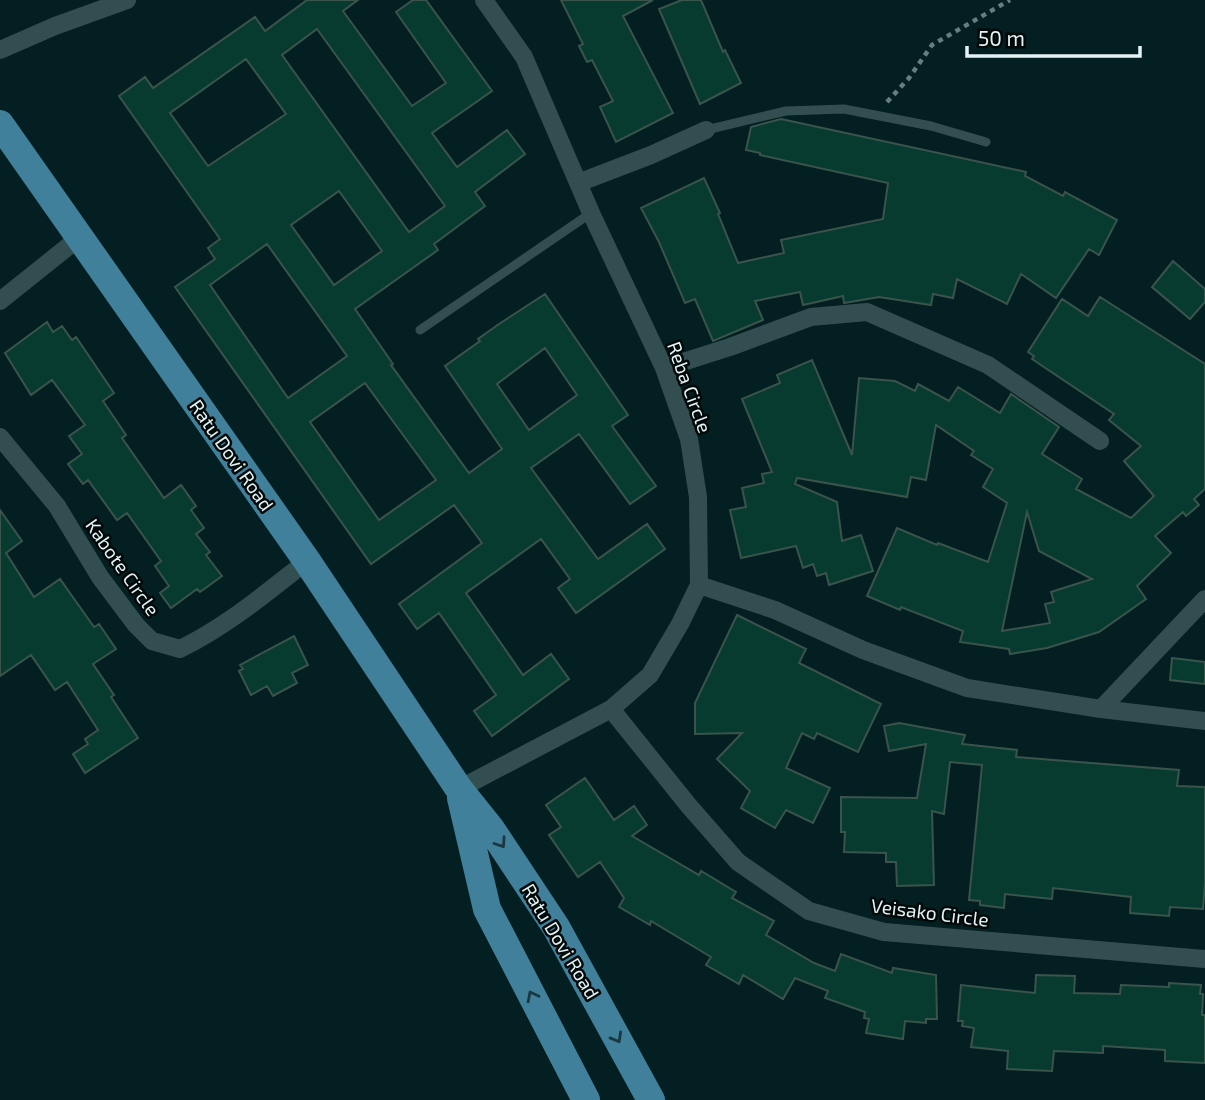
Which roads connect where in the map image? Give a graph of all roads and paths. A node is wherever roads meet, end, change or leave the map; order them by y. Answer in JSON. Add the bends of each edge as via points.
{"nodes":[{"id":1,"x":127,"y":0,"type":"edge"},
{"id":2,"x":484,"y":0,"type":"edge"},
{"id":3,"x":1010,"y":0,"type":"edge"},
{"id":4,"x":0,"y":50,"type":"edge"},
{"id":5,"x":875,"y":115,"type":"junction"},
{"id":6,"x":0,"y":124,"type":"edge"},
{"id":7,"x":706,"y":130,"type":"joint"},
{"id":8,"x":986,"y":142,"type":"dead end"},
{"id":9,"x":578,"y":183,"type":"junction"},
{"id":10,"x":591,"y":214,"type":"junction"},
{"id":11,"x":80,"y":237,"type":"junction"},
{"id":12,"x":0,"y":300,"type":"edge"},
{"id":13,"x":420,"y":330,"type":"dead end"},
{"id":14,"x":664,"y":368,"type":"junction"},
{"id":15,"x":0,"y":437,"type":"edge"},
{"id":16,"x":1100,"y":441,"type":"dead end"},
{"id":17,"x":307,"y":561,"type":"junction"},
{"id":18,"x":699,"y":585,"type":"junction"},
{"id":19,"x":1205,"y":599,"type":"edge"},
{"id":20,"x":611,"y":709,"type":"junction"},
{"id":21,"x":1101,"y":709,"type":"junction"},
{"id":22,"x":1205,"y":721,"type":"edge"},
{"id":23,"x":459,"y":789,"type":"junction"},
{"id":24,"x":1205,"y":959,"type":"edge"},
{"id":25,"x":586,"y":1100,"type":"edge"},
{"id":26,"x":651,"y":1100,"type":"edge"}],
"edges":[{"from":1,"to":4,"type":"street"},
{"from":2,"to":9,"type":"street","name":"Reba Circle","via":[[524,57]]},
{"from":3,"to":5,"type":"path","via":[[932,45]]},
{"from":5,"to":7,"type":"lane","via":[[844,109],[786,110]]},
{"from":5,"to":8,"type":"lane"},
{"from":6,"to":11,"type":"main road","name":"Ratu Dovi Road"},
{"from":7,"to":9,"type":"street"},
{"from":9,"to":10,"type":"street","name":"Reba Circle"},
{"from":10,"to":13,"type":"lane"},
{"from":10,"to":14,"type":"street","name":"Reba Circle"},
{"from":11,"to":12,"type":"street"},
{"from":11,"to":17,"type":"main road","name":"Ratu Dovi Road"},
{"from":14,"to":16,"type":"street","via":[[811,317],[867,312],[988,365]]},
{"from":14,"to":18,"type":"street","name":"Reba Circle","via":[[689,439],[698,497]]},
{"from":15,"to":17,"type":"street","name":"Kabote Circle","via":[[57,506],[100,577],[152,641],[180,649],[206,636]]},
{"from":17,"to":23,"type":"main road","name":"Ratu Dovi Road"},
{"from":18,"to":20,"type":"street","name":"Reba Circle","via":[[650,675]]},
{"from":18,"to":21,"type":"street","via":[[775,610],[863,650],[967,688]]},
{"from":19,"to":21,"type":"street"},
{"from":20,"to":23,"type":"street","name":"Reba Circle"},
{"from":20,"to":24,"type":"street","name":"Veisako Circle","via":[[738,862],[809,911],[884,932]]},
{"from":21,"to":22,"type":"street"},
{"from":25,"to":23,"type":"main road","name":"Ratu Dovi Road","one_way":true,"via":[[487,909]]},
{"from":23,"to":26,"type":"main road","name":"Ratu Dovi Road","one_way":true,"via":[[556,927]]}]}
